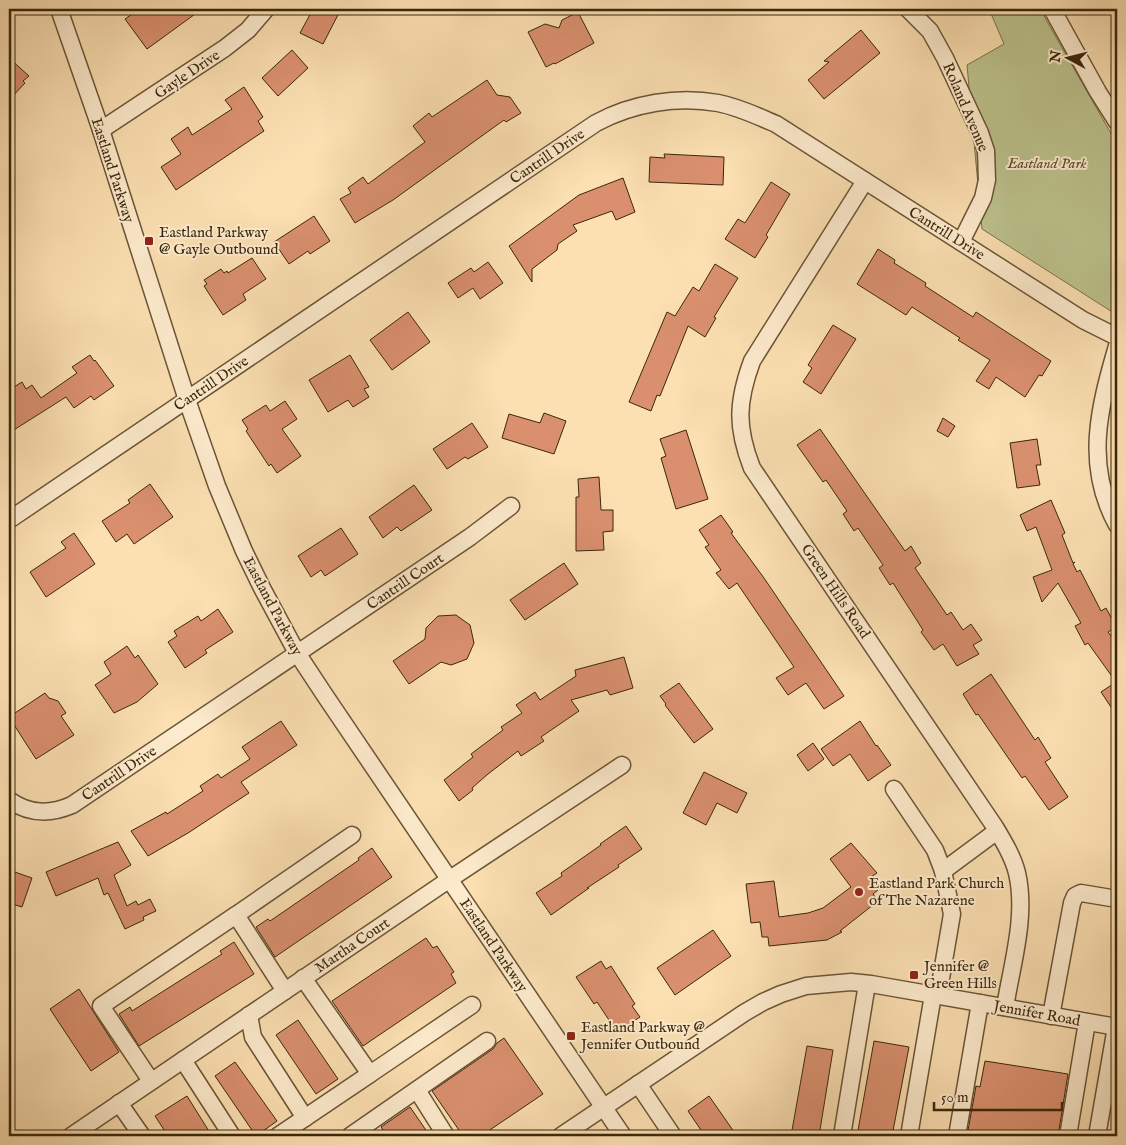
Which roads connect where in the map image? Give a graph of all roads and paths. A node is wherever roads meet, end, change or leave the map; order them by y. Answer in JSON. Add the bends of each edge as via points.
{"nodes":[{"id":1,"x":59,"y":9,"type":"edge"},
{"id":2,"x":266,"y":9,"type":"edge"},
{"id":3,"x":908,"y":9,"type":"edge"},
{"id":4,"x":1059,"y":12,"type":"edge"},
{"id":5,"x":1117,"y":122,"type":"edge"},
{"id":6,"x":101,"y":130,"type":"junction"},
{"id":7,"x":865,"y":181,"type":"junction"},
{"id":8,"x":961,"y":242,"type":"junction"},
{"id":9,"x":1117,"y":337,"type":"edge"},
{"id":10,"x":1117,"y":346,"type":"edge"},
{"id":11,"x":187,"y":400,"type":"junction"},
{"id":12,"x":511,"y":506,"type":"dead end"},
{"id":13,"x":9,"y":520,"type":"edge"},
{"id":14,"x":1117,"y":525,"type":"edge"},
{"id":15,"x":297,"y":653,"type":"junction"},
{"id":16,"x":622,"y":765,"type":"dead end"},
{"id":17,"x":894,"y":789,"type":"dead end"},
{"id":18,"x":9,"y":800,"type":"edge"},
{"id":19,"x":997,"y":830,"type":"junction"},
{"id":20,"x":352,"y":835,"type":"dead end"},
{"id":21,"x":943,"y":871,"type":"junction"},
{"id":22,"x":450,"y":879,"type":"junction"},
{"id":23,"x":1117,"y":899,"type":"edge"},
{"id":24,"x":236,"y":915,"type":"junction"},
{"id":25,"x":303,"y":978,"type":"junction"},
{"id":26,"x":867,"y":984,"type":"junction"},
{"id":27,"x":285,"y":991,"type":"junction"},
{"id":28,"x":935,"y":995,"type":"junction"},
{"id":29,"x":980,"y":1003,"type":"junction"},
{"id":30,"x":472,"y":1005,"type":"dead end"},
{"id":31,"x":1005,"y":1007,"type":"junction"},
{"id":32,"x":248,"y":1015,"type":"junction"},
{"id":33,"x":1051,"y":1016,"type":"junction"},
{"id":34,"x":1087,"y":1022,"type":"junction"},
{"id":35,"x":1117,"y":1027,"type":"edge"},
{"id":36,"x":487,"y":1041,"type":"dead end"},
{"id":37,"x":183,"y":1060,"type":"junction"},
{"id":38,"x":370,"y":1074,"type":"junction"},
{"id":39,"x":151,"y":1081,"type":"junction"},
{"id":40,"x":638,"y":1084,"type":"junction"},
{"id":41,"x":417,"y":1090,"type":"junction"},
{"id":42,"x":119,"y":1103,"type":"junction"},
{"id":43,"x":603,"y":1108,"type":"junction"},
{"id":44,"x":305,"y":1118,"type":"junction"},
{"id":45,"x":76,"y":1133,"type":"edge"},
{"id":46,"x":142,"y":1136,"type":"edge"},
{"id":47,"x":232,"y":1136,"type":"edge"},
{"id":48,"x":278,"y":1136,"type":"edge"},
{"id":49,"x":350,"y":1136,"type":"edge"},
{"id":50,"x":446,"y":1136,"type":"edge"},
{"id":51,"x":561,"y":1136,"type":"edge"},
{"id":52,"x":622,"y":1136,"type":"edge"},
{"id":53,"x":673,"y":1136,"type":"edge"},
{"id":54,"x":842,"y":1136,"type":"edge"},
{"id":55,"x":909,"y":1136,"type":"edge"},
{"id":56,"x":957,"y":1136,"type":"edge"},
{"id":57,"x":1068,"y":1136,"type":"edge"},
{"id":58,"x":1097,"y":1136,"type":"edge"}],
"edges":[{"from":1,"to":6,"type":"street","name":"Eastland Parkway"},
{"from":2,"to":6,"type":"street","name":"Gayle Drive","via":[[248,30],[225,48]]},
{"from":3,"to":8,"type":"street","name":"Roland Avenue","via":[[930,32],[945,58],[986,151],[987,180],[983,198]]},
{"from":4,"to":5,"type":"street","via":[[1098,92]]},
{"from":6,"to":11,"type":"street","name":"Eastland Parkway"},
{"from":7,"to":8,"type":"street","name":"Cantrill Drive"},
{"from":7,"to":11,"type":"street","name":"Cantrill Drive","via":[[776,124],[720,103],[665,101],[627,109],[596,123]]},
{"from":7,"to":19,"type":"street","name":"Green Hills Road","via":[[752,360],[740,404],[744,446],[752,468]]},
{"from":8,"to":9,"type":"street","name":"Cantrill Drive","via":[[1083,320]]},
{"from":10,"to":14,"type":"street","via":[[1101,406],[1097,456],[1106,500]]},
{"from":11,"to":13,"type":"street","name":"Cantrill Drive"},
{"from":11,"to":15,"type":"street","name":"Eastland Parkway","via":[[244,551]]},
{"from":12,"to":15,"type":"street","name":"Cantrill Court"},
{"from":15,"to":18,"type":"street","name":"Cantrill Drive","via":[[72,805],[52,812],[40,812],[26,810]]},
{"from":15,"to":22,"type":"street","name":"Eastland Parkway"},
{"from":16,"to":22,"type":"street","name":"Martha Court"},
{"from":17,"to":21,"type":"street","via":[[935,850]]},
{"from":19,"to":21,"type":"street"},
{"from":19,"to":31,"type":"street","name":"Green Hills Road","via":[[1017,872],[1020,891],[1020,911]]},
{"from":20,"to":24,"type":"street"},
{"from":21,"to":28,"type":"street","via":[[952,914]]},
{"from":22,"to":25,"type":"street","name":"Martha Court"},
{"from":22,"to":43,"type":"street","name":"Eastland Parkway"},
{"from":23,"to":33,"type":"street","via":[[1081,893],[1072,903]]},
{"from":24,"to":27,"type":"street"},
{"from":24,"to":39,"type":"street","via":[[101,1006]]},
{"from":25,"to":27,"type":"street","name":"Martha Court"},
{"from":25,"to":38,"type":"street"},
{"from":26,"to":28,"type":"street","name":"Jennifer Road"},
{"from":26,"to":40,"type":"street","name":"Jennifer Road","via":[[826,983],[781,994],[744,1013]]},
{"from":26,"to":54,"type":"street"},
{"from":27,"to":32,"type":"street","name":"Martha Court"},
{"from":28,"to":29,"type":"street","name":"Jennifer Road"},
{"from":28,"to":55,"type":"street"},
{"from":29,"to":31,"type":"street","name":"Jennifer Road"},
{"from":29,"to":56,"type":"street"},
{"from":30,"to":38,"type":"street"},
{"from":31,"to":33,"type":"street","name":"Jennifer Road"},
{"from":32,"to":37,"type":"street","name":"Martha Court"},
{"from":32,"to":44,"type":"street","via":[[253,1037]]},
{"from":33,"to":34,"type":"street","name":"Jennifer Road"},
{"from":34,"to":35,"type":"street","name":"Jennifer Road"},
{"from":34,"to":57,"type":"street"},
{"from":35,"to":58,"type":"street"},
{"from":36,"to":41,"type":"street"},
{"from":37,"to":39,"type":"street","name":"Martha Court"},
{"from":37,"to":47,"type":"street"},
{"from":38,"to":44,"type":"street"},
{"from":39,"to":42,"type":"street","name":"Martha Court"},
{"from":40,"to":43,"type":"street","name":"Jennifer Road"},
{"from":40,"to":53,"type":"street"},
{"from":41,"to":49,"type":"street"},
{"from":41,"to":50,"type":"street"},
{"from":42,"to":45,"type":"street","name":"Martha Court"},
{"from":42,"to":46,"type":"street"},
{"from":43,"to":51,"type":"street","name":"Jennifer Road"},
{"from":43,"to":52,"type":"street","name":"Eastland Parkway"},
{"from":44,"to":48,"type":"street"}]}
